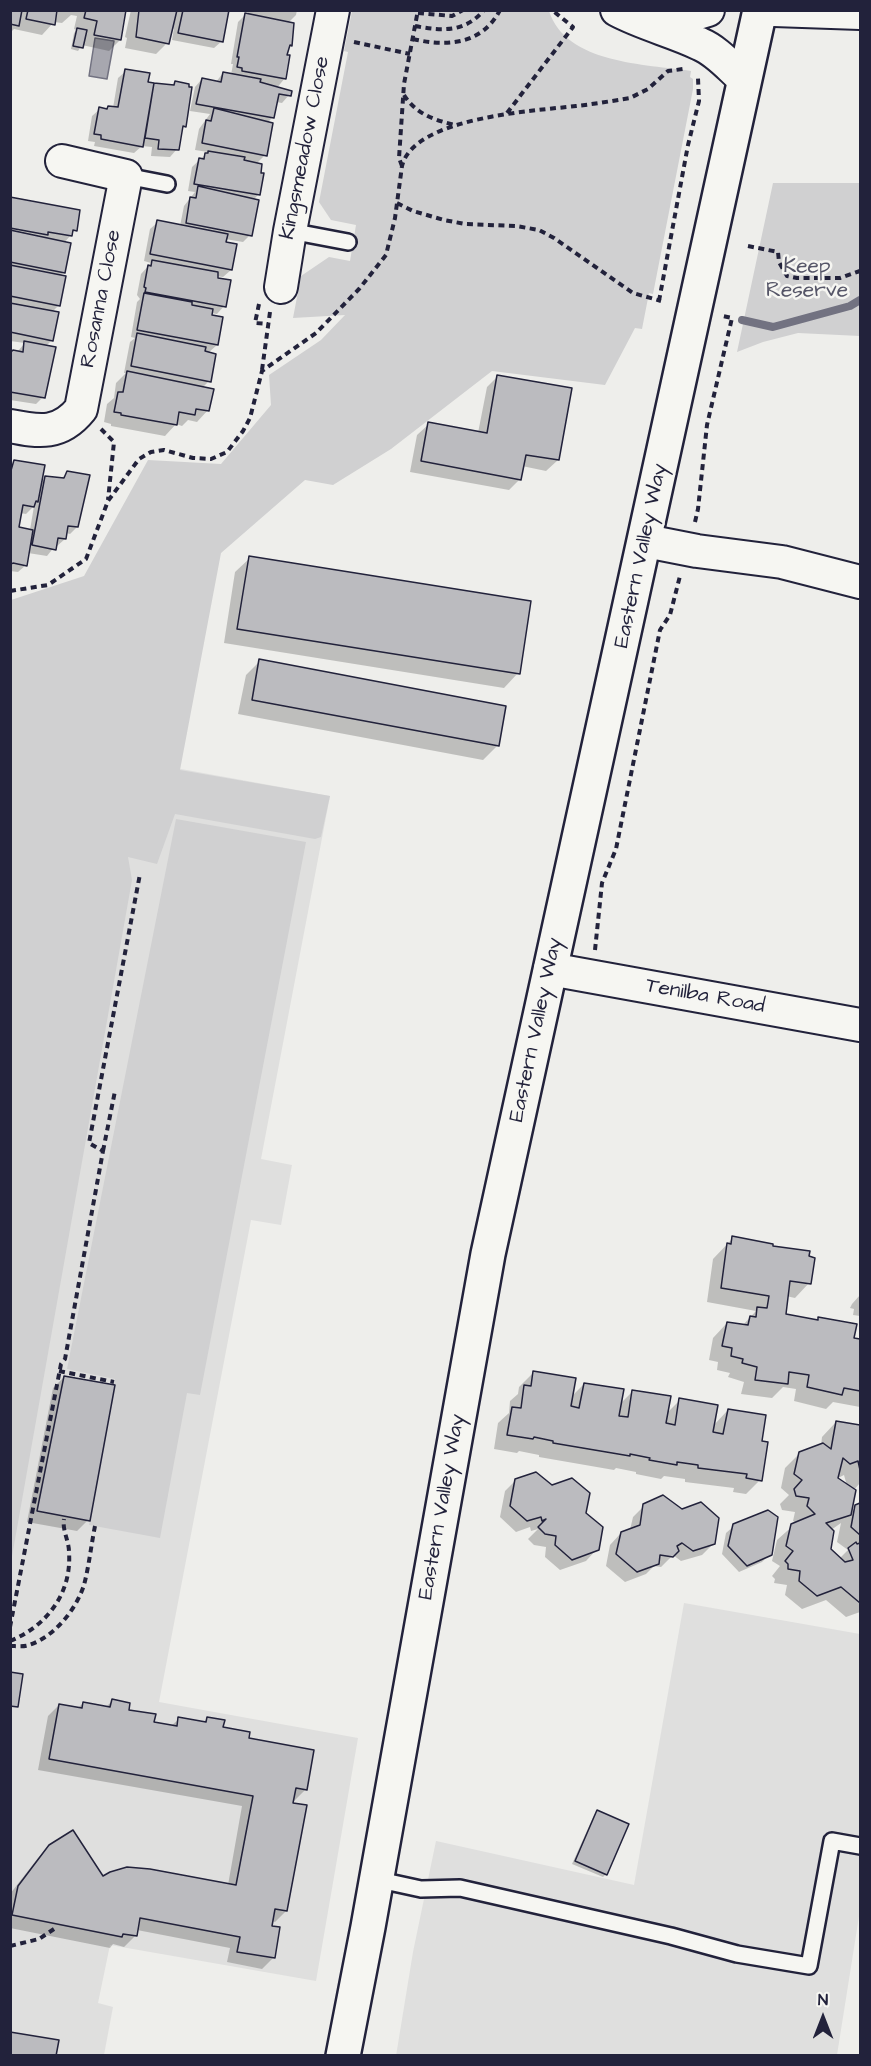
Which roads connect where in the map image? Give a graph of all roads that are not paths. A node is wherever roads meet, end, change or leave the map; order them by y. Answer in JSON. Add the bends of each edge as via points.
{"nodes":[{"id":1,"x":333,"y":10,"type":"edge"},
{"id":2,"x":617,"y":10,"type":"edge"},
{"id":3,"x":708,"y":10,"type":"edge"},
{"id":4,"x":760,"y":10,"type":"edge"},
{"id":5,"x":774,"y":10,"type":"edge"},
{"id":6,"x":861,"y":13,"type":"edge"},
{"id":7,"x":650,"y":23,"type":"junction"},
{"id":8,"x":744,"y":79,"type":"junction"},
{"id":9,"x":62,"y":161,"type":"dead end"},
{"id":10,"x":126,"y":176,"type":"junction"},
{"id":11,"x":166,"y":184,"type":"dead end"},
{"id":12,"x":290,"y":231,"type":"junction"},
{"id":13,"x":348,"y":242,"type":"dead end"},
{"id":14,"x":281,"y":286,"type":"road end"},
{"id":15,"x":10,"y":426,"type":"edge"},
{"id":16,"x":645,"y":541,"type":"junction"},
{"id":17,"x":861,"y":582,"type":"edge"},
{"id":18,"x":550,"y":969,"type":"junction"},
{"id":19,"x":861,"y":1025,"type":"edge"},
{"id":20,"x":861,"y":1846,"type":"edge"},
{"id":21,"x":375,"y":1879,"type":"junction"},
{"id":22,"x":343,"y":2055,"type":"edge"}],
"edges":[{"from":1,"to":12,"type":"street","name":"Kingsmeadow Close"},
{"from":2,"to":7,"type":"street"},
{"from":3,"to":7,"type":"street"},
{"from":4,"to":8,"type":"main road","name":"Eastern Valley Way"},
{"from":5,"to":6,"type":"street"},
{"from":7,"to":8,"type":"street","via":[[701,44]]},
{"from":8,"to":16,"type":"main road","name":"Eastern Valley Way"},
{"from":9,"to":10,"type":"street"},
{"from":10,"to":11,"type":"lane"},
{"from":10,"to":15,"type":"street","name":"Rosanna Close","via":[[81,409],[73,419],[48,431]]},
{"from":12,"to":13,"type":"lane"},
{"from":12,"to":14,"type":"street","name":"Kingsmeadow Close"},
{"from":16,"to":17,"type":"street","via":[[782,562]]},
{"from":16,"to":18,"type":"main road","name":"Eastern Valley Way"},
{"from":18,"to":19,"type":"street","name":"Tenilba Road"},
{"from":18,"to":21,"type":"main road","name":"Eastern Valley Way","via":[[488,1254]]},
{"from":20,"to":21,"type":"lane","via":[[832,1841],[808,1966],[736,1954],[460,1888],[421,1888]]},
{"from":21,"to":22,"type":"main road","name":"Eastern Valley Way"}]}
